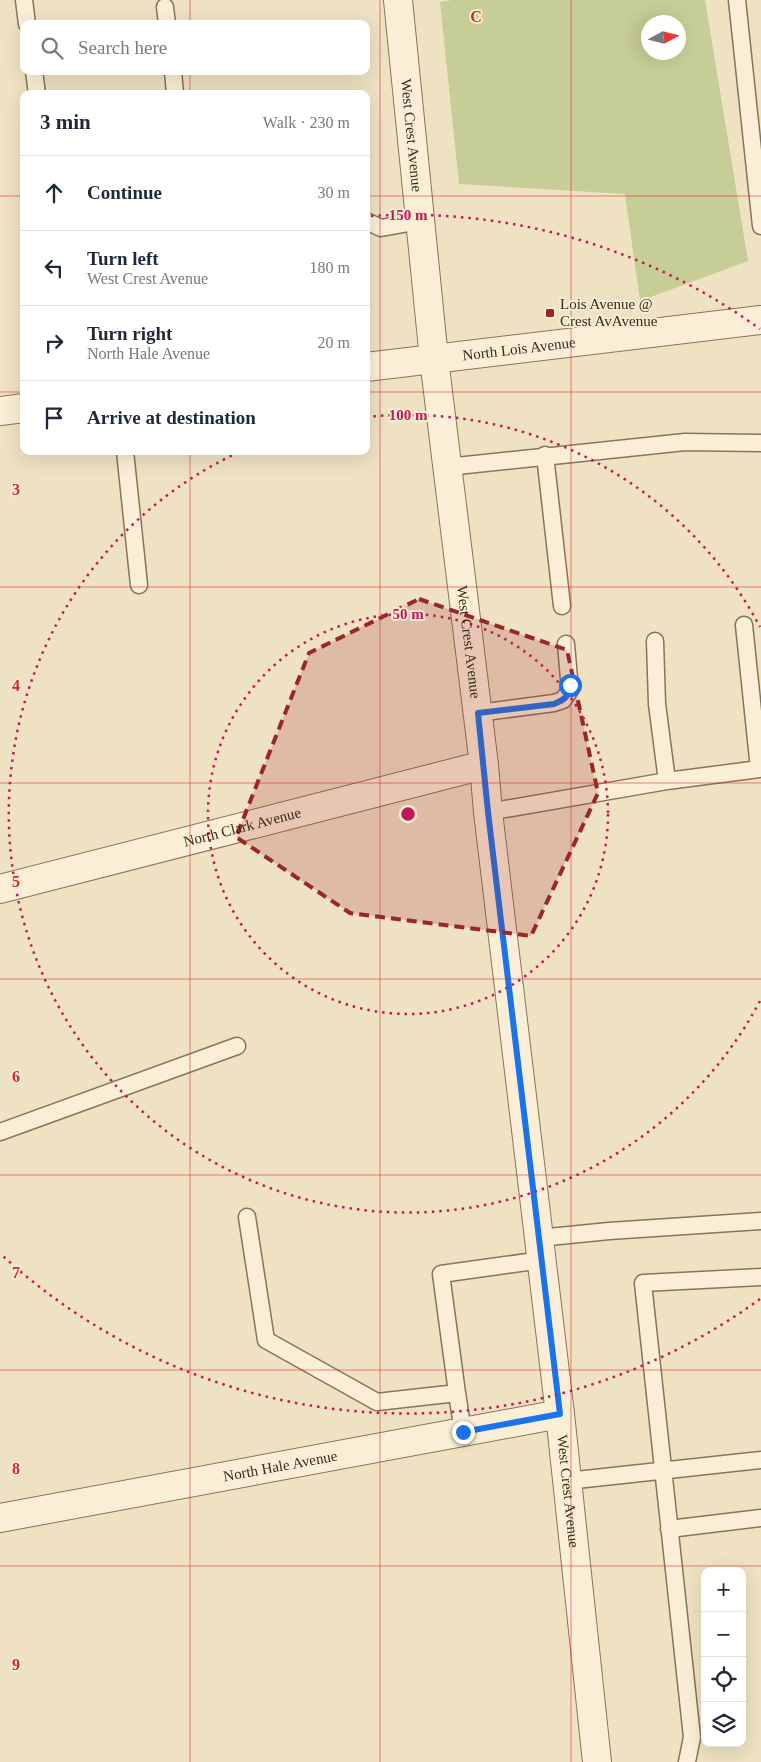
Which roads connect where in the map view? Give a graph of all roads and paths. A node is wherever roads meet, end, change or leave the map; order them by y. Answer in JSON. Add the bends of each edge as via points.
{"nodes":[{"id":1,"x":24,"y":0,"type":"edge"},
{"id":2,"x":398,"y":0,"type":"edge"},
{"id":3,"x":737,"y":0,"type":"edge"},
{"id":4,"x":165,"y":7,"type":"dead end"},
{"id":5,"x":27,"y":20,"type":"edge"},
{"id":6,"x":167,"y":20,"type":"edge"},
{"id":7,"x":35,"y":75,"type":"edge"},
{"id":8,"x":173,"y":75,"type":"edge"},
{"id":9,"x":753,"y":80,"type":"edge"},
{"id":10,"x":36,"y":90,"type":"edge"},
{"id":11,"x":175,"y":90,"type":"edge"},
{"id":12,"x":420,"y":221,"type":"junction"},
{"id":13,"x":370,"y":223,"type":"edge"},
{"id":14,"x":761,"y":225,"type":"edge"},
{"id":15,"x":761,"y":320,"type":"edge"},
{"id":16,"x":434,"y":359,"type":"junction"},
{"id":17,"x":370,"y":367,"type":"edge"},
{"id":18,"x":20,"y":408,"type":"edge"},
{"id":19,"x":0,"y":411,"type":"edge"},
{"id":20,"x":761,"y":443,"type":"edge"},
{"id":21,"x":124,"y":455,"type":"edge"},
{"id":22,"x":545,"y":455,"type":"junction"},
{"id":23,"x":448,"y":467,"type":"junction"},
{"id":24,"x":139,"y":585,"type":"dead end"},
{"id":25,"x":562,"y":606,"type":"dead end"},
{"id":26,"x":744,"y":625,"type":"dead end"},
{"id":27,"x":655,"y":641,"type":"dead end"},
{"id":28,"x":566,"y":644,"type":"dead end"},
{"id":29,"x":478,"y":713,"type":"junction"},
{"id":30,"x":484,"y":766,"type":"junction"},
{"id":31,"x":667,"y":781,"type":"junction"},
{"id":32,"x":488,"y":812,"type":"junction"},
{"id":33,"x":0,"y":889,"type":"edge"},
{"id":34,"x":237,"y":1046,"type":"dead end"},
{"id":35,"x":0,"y":1132,"type":"edge"},
{"id":36,"x":247,"y":1217,"type":"dead end"},
{"id":37,"x":761,"y":1221,"type":"edge"},
{"id":38,"x":540,"y":1249,"type":"junction"},
{"id":39,"x":761,"y":1276,"type":"edge"},
{"id":40,"x":456,"y":1393,"type":"junction"},
{"id":41,"x":560,"y":1414,"type":"junction"},
{"id":42,"x":463,"y":1432,"type":"junction"},
{"id":43,"x":761,"y":1460,"type":"edge"},
{"id":44,"x":663,"y":1470,"type":"junction"},
{"id":45,"x":567,"y":1481,"type":"junction"},
{"id":46,"x":0,"y":1518,"type":"edge"},
{"id":47,"x":761,"y":1518,"type":"edge"},
{"id":48,"x":669,"y":1530,"type":"junction"},
{"id":49,"x":597,"y":1762,"type":"edge"},
{"id":50,"x":687,"y":1762,"type":"edge"}],
"edges":[{"from":1,"to":5,"type":"lane"},
{"from":2,"to":12,"type":"street","name":"West Crest Avenue"},
{"from":3,"to":9,"type":"lane"},
{"from":4,"to":6,"type":"lane"},
{"from":7,"to":10,"type":"lane"},
{"from":8,"to":11,"type":"lane"},
{"from":9,"to":14,"type":"lane"},
{"from":12,"to":13,"type":"lane","via":[[381,228]]},
{"from":12,"to":16,"type":"street","name":"West Crest Avenue"},
{"from":15,"to":16,"type":"street","name":"North Lois Avenue"},
{"from":16,"to":17,"type":"street","name":"North Lois Avenue"},
{"from":16,"to":23,"type":"street","name":"West Crest Avenue"},
{"from":18,"to":19,"type":"street"},
{"from":20,"to":22,"type":"lane","via":[[685,442]]},
{"from":21,"to":24,"type":"lane"},
{"from":22,"to":23,"type":"lane"},
{"from":22,"to":25,"type":"lane"},
{"from":23,"to":29,"type":"street","name":"West Crest Avenue"},
{"from":26,"to":31,"type":"lane","via":[[759,769]]},
{"from":27,"to":31,"type":"lane","via":[[657,704]]},
{"from":28,"to":29,"type":"lane","via":[[570,690],[563,700],[554,704]]},
{"from":29,"to":30,"type":"street","name":"West Crest Avenue"},
{"from":30,"to":32,"type":"street","name":"West Crest Avenue"},
{"from":30,"to":33,"type":"street","name":"North Clark Avenue"},
{"from":31,"to":32,"type":"lane"},
{"from":32,"to":38,"type":"street","name":"West Crest Avenue"},
{"from":34,"to":35,"type":"lane"},
{"from":36,"to":40,"type":"lane","via":[[266,1340],[377,1402]]},
{"from":37,"to":38,"type":"lane","via":[[609,1231]]},
{"from":38,"to":40,"type":"lane","via":[[441,1274]]},
{"from":38,"to":41,"type":"street","name":"West Crest Avenue"},
{"from":39,"to":44,"type":"lane","via":[[643,1283]]},
{"from":40,"to":42,"type":"lane"},
{"from":41,"to":42,"type":"street","name":"North Hale Avenue"},
{"from":41,"to":45,"type":"street","name":"West Crest Avenue"},
{"from":42,"to":46,"type":"street","name":"North Hale Avenue"},
{"from":43,"to":44,"type":"lane"},
{"from":44,"to":45,"type":"lane"},
{"from":44,"to":48,"type":"lane"},
{"from":45,"to":49,"type":"street","name":"West Crest Avenue"},
{"from":47,"to":48,"type":"lane"},
{"from":48,"to":50,"type":"lane","via":[[692,1737]]}]}
